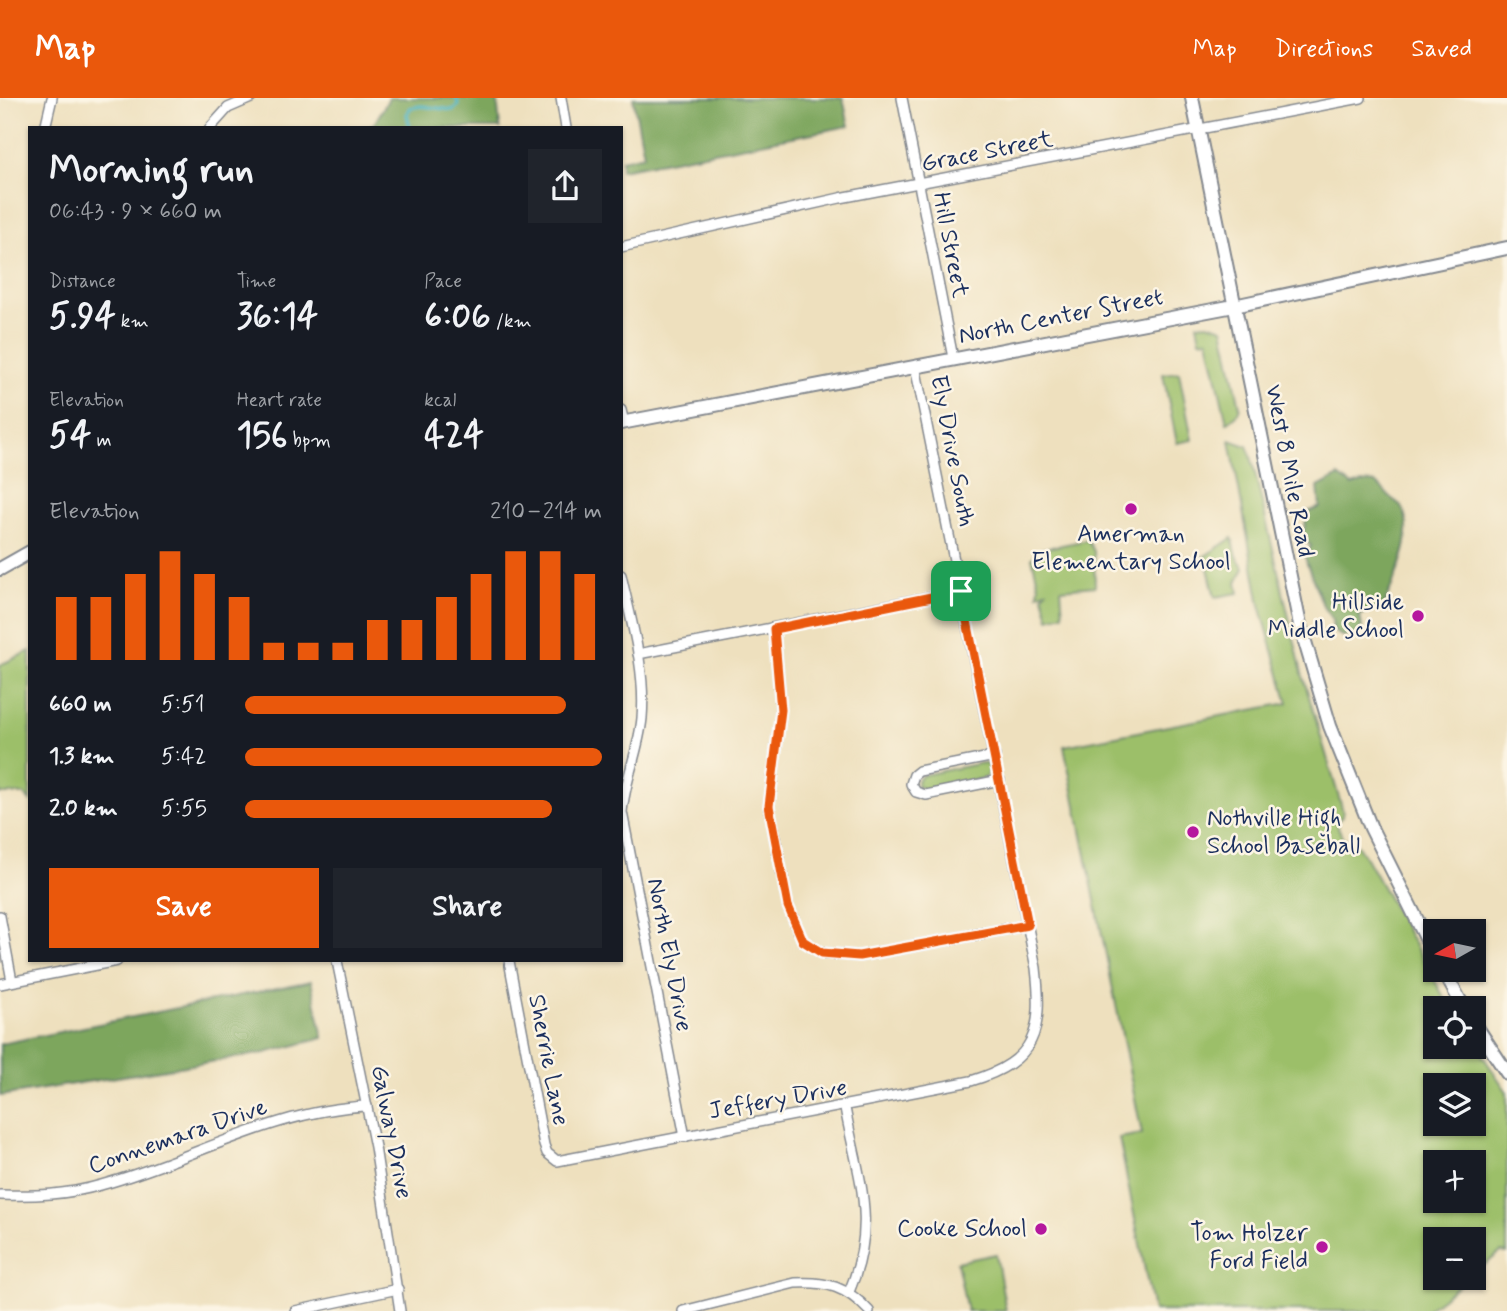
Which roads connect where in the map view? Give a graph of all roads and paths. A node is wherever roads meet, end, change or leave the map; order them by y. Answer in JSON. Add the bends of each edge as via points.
{"nodes":[{"id":1,"x":52,"y":98,"type":"edge"},
{"id":2,"x":251,"y":98,"type":"edge"},
{"id":3,"x":561,"y":98,"type":"edge"},
{"id":4,"x":902,"y":98,"type":"edge"},
{"id":5,"x":1192,"y":98,"type":"edge"},
{"id":6,"x":1361,"y":98,"type":"edge"},
{"id":7,"x":45,"y":126,"type":"edge"},
{"id":8,"x":212,"y":126,"type":"edge"},
{"id":9,"x":566,"y":126,"type":"edge"},
{"id":10,"x":1199,"y":131,"type":"junction"},
{"id":11,"x":918,"y":185,"type":"junction"},
{"id":12,"x":623,"y":247,"type":"edge"},
{"id":13,"x":1507,"y":248,"type":"edge"},
{"id":14,"x":1234,"y":306,"type":"junction"},
{"id":15,"x":953,"y":358,"type":"junction"},
{"id":16,"x":915,"y":366,"type":"junction"},
{"id":17,"x":623,"y":419,"type":"edge"},
{"id":18,"x":28,"y":553,"type":"edge"},
{"id":19,"x":0,"y":569,"type":"edge"},
{"id":20,"x":623,"y":584,"type":"edge"},
{"id":21,"x":961,"y":591,"type":"junction"},
{"id":22,"x":774,"y":629,"type":"junction"},
{"id":23,"x":638,"y":654,"type":"junction"},
{"id":24,"x":995,"y":756,"type":"junction"},
{"id":25,"x":1000,"y":780,"type":"junction"},
{"id":26,"x":623,"y":790,"type":"edge"},
{"id":27,"x":623,"y":817,"type":"edge"},
{"id":28,"x":0,"y":916,"type":"edge"},
{"id":29,"x":1028,"y":925,"type":"junction"},
{"id":30,"x":1,"y":927,"type":"edge"},
{"id":31,"x":1423,"y":932,"type":"edge"},
{"id":32,"x":112,"y":962,"type":"edge"},
{"id":33,"x":337,"y":962,"type":"edge"},
{"id":34,"x":509,"y":962,"type":"edge"},
{"id":35,"x":12,"y":981,"type":"junction"},
{"id":36,"x":0,"y":984,"type":"edge"},
{"id":37,"x":1486,"y":1041,"type":"edge"},
{"id":38,"x":1004,"y":1068,"type":"joint"},
{"id":39,"x":1507,"y":1073,"type":"edge"},
{"id":40,"x":367,"y":1105,"type":"junction"},
{"id":41,"x":845,"y":1108,"type":"junction"},
{"id":42,"x":685,"y":1137,"type":"junction"},
{"id":43,"x":557,"y":1161,"type":"joint"},
{"id":44,"x":0,"y":1195,"type":"edge"},
{"id":45,"x":398,"y":1289,"type":"junction"},
{"id":46,"x":849,"y":1292,"type":"junction"},
{"id":47,"x":295,"y":1311,"type":"edge"},
{"id":48,"x":400,"y":1311,"type":"edge"},
{"id":49,"x":683,"y":1311,"type":"edge"},
{"id":50,"x":869,"y":1311,"type":"edge"}],
"edges":[{"from":1,"to":7,"type":"street"},
{"from":2,"to":8,"type":"street","via":[[228,108]]},
{"from":3,"to":9,"type":"street"},
{"from":4,"to":11,"type":"street","name":"Hill Street"},
{"from":5,"to":10,"type":"main road","name":"West 8 Mile Road"},
{"from":6,"to":10,"type":"street","name":"Grace Street"},
{"from":10,"to":11,"type":"street","name":"Grace Street"},
{"from":10,"to":14,"type":"main road","name":"West 8 Mile Road"},
{"from":11,"to":12,"type":"street","name":"Grace Street"},
{"from":11,"to":15,"type":"street","name":"Hill Street"},
{"from":13,"to":14,"type":"main road","name":"North Center Street"},
{"from":14,"to":15,"type":"main road","name":"North Center Street"},
{"from":14,"to":31,"type":"main road","name":"West 8 Mile Road","via":[[1283,555],[1317,685],[1371,828]]},
{"from":15,"to":16,"type":"main road","name":"North Center Street"},
{"from":16,"to":17,"type":"main road","name":"North Center Street"},
{"from":16,"to":21,"type":"street","name":"Ely Drive South"},
{"from":18,"to":19,"type":"main road"},
{"from":20,"to":23,"type":"street","name":"North Ely Drive"},
{"from":21,"to":22,"type":"street"},
{"from":21,"to":24,"type":"street","name":"Ely Drive South"},
{"from":22,"to":23,"type":"street"},
{"from":22,"to":29,"type":"street","via":[[781,710],[769,806],[788,906],[803,941],[822,953],[859,956]]},
{"from":23,"to":26,"type":"street","name":"North Ely Drive","via":[[642,715],[637,753]]},
{"from":24,"to":25,"type":"street","name":"Ely Drive South"},
{"from":24,"to":25,"type":"street","via":[[919,771],[911,784],[916,793],[926,795]]},
{"from":25,"to":29,"type":"street","name":"Ely Drive South"},
{"from":27,"to":42,"type":"street","name":"North Ely Drive"},
{"from":28,"to":30,"type":"street"},
{"from":29,"to":38,"type":"street","name":"Ely Drive South","via":[[1039,991],[1037,1023],[1028,1048]]},
{"from":30,"to":35,"type":"street"},
{"from":32,"to":35,"type":"street"},
{"from":33,"to":40,"type":"street","name":"Galway Drive"},
{"from":34,"to":43,"type":"street","name":"Sherrie Lane","via":[[544,1145]]},
{"from":35,"to":36,"type":"street"},
{"from":37,"to":39,"type":"main road"},
{"from":38,"to":41,"type":"street","name":"Jeffery Drive","via":[[971,1081]]},
{"from":40,"to":44,"type":"street","name":"Connemara Drive","via":[[284,1121],[100,1186],[61,1194]]},
{"from":40,"to":45,"type":"street","name":"Galway Drive"},
{"from":41,"to":42,"type":"street","name":"Jeffery Drive"},
{"from":41,"to":46,"type":"street","via":[[866,1231],[861,1264]]},
{"from":42,"to":43,"type":"street","name":"Jeffery Drive"},
{"from":45,"to":47,"type":"street"},
{"from":45,"to":48,"type":"street","name":"Galway Drive"},
{"from":46,"to":49,"type":"street","via":[[831,1284],[795,1283]]},
{"from":46,"to":50,"type":"street"}]}
